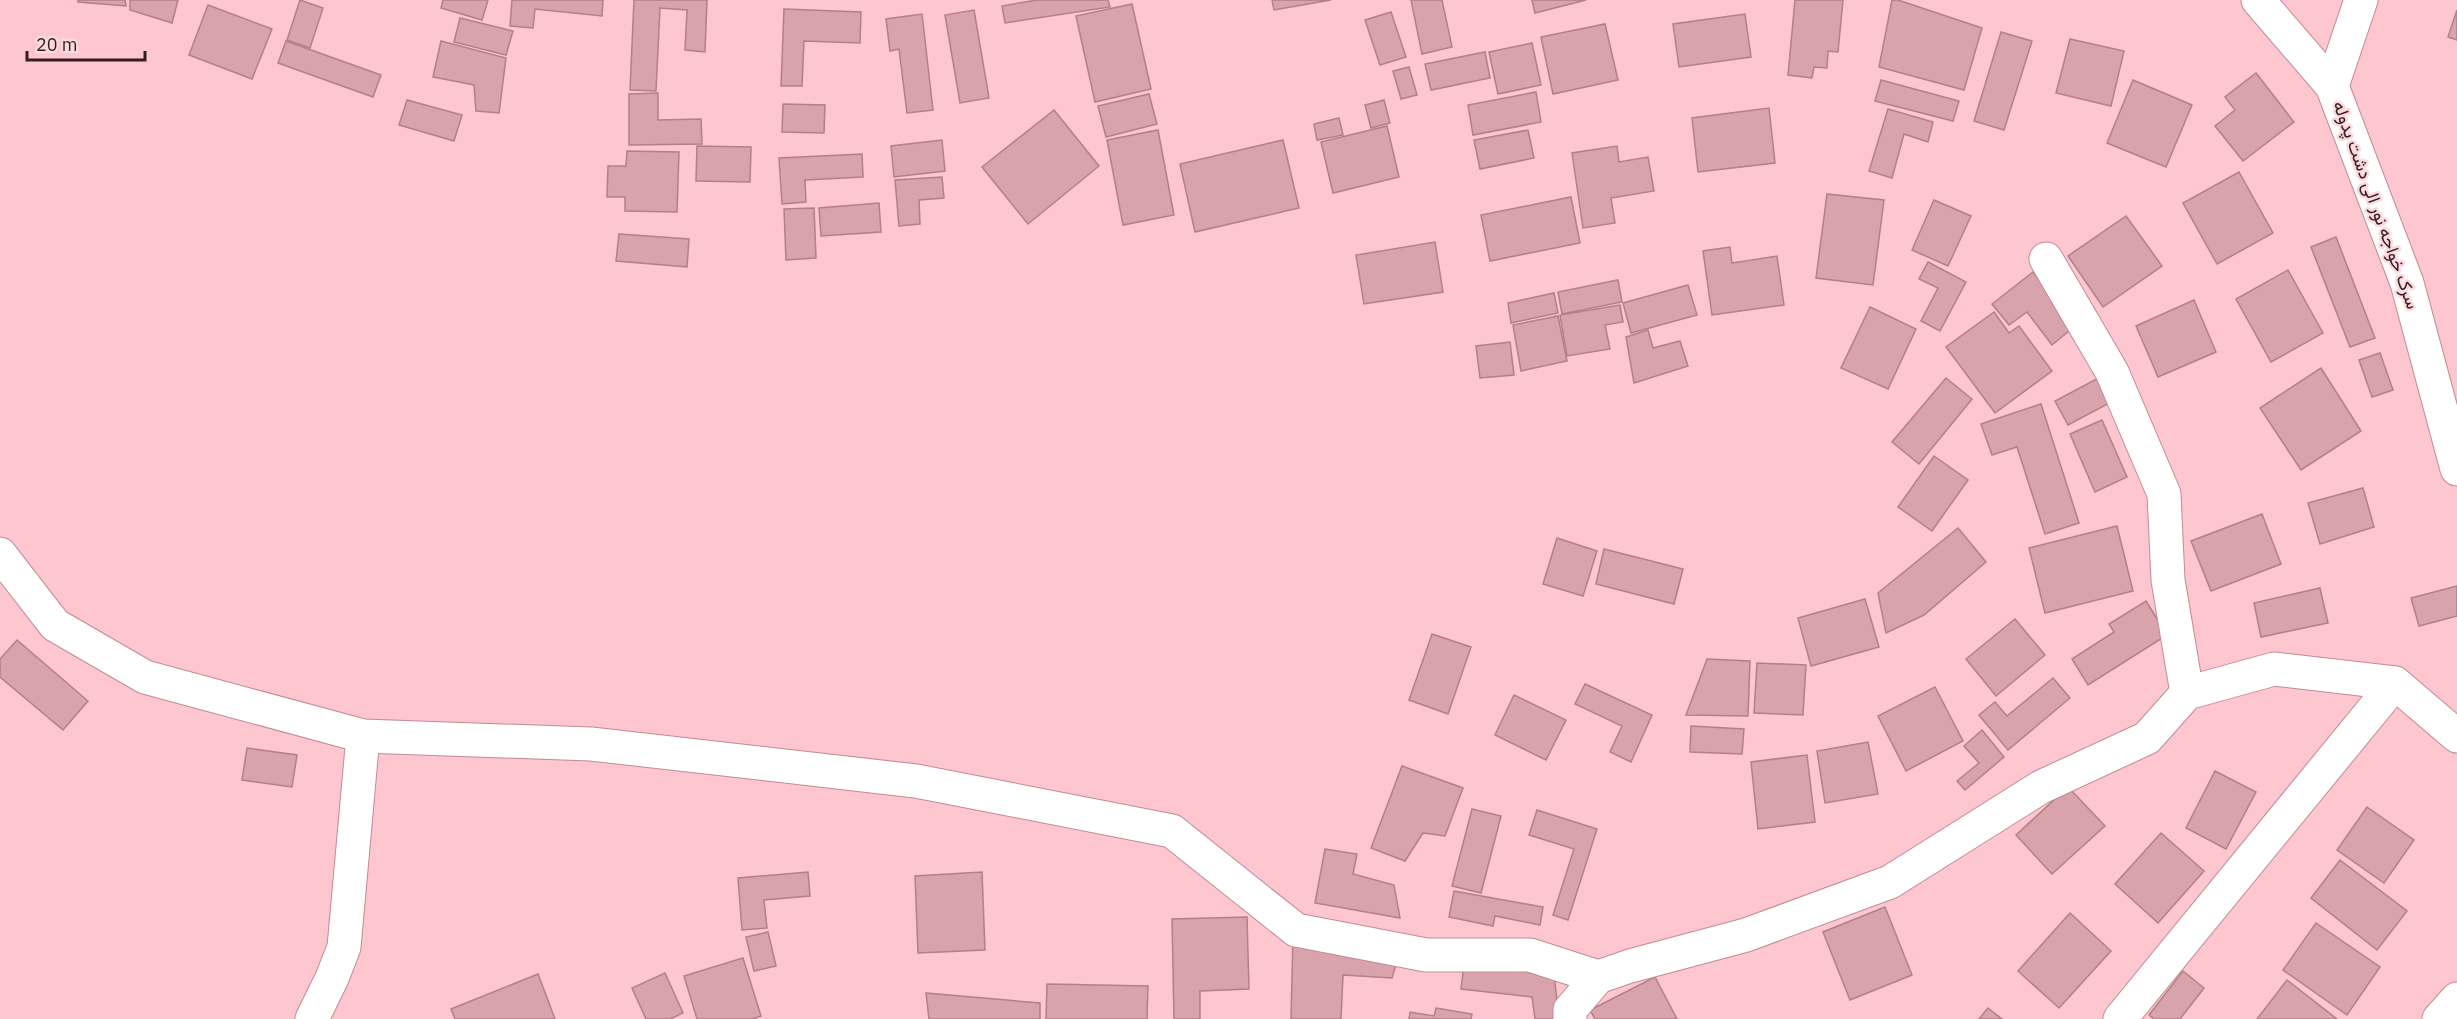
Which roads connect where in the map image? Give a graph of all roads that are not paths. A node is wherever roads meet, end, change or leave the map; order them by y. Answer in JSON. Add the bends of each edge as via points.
{"nodes":[{"id":1,"x":2258,"y":0,"type":"edge"},
{"id":2,"x":2361,"y":0,"type":"edge"},
{"id":3,"x":2332,"y":86,"type":"junction"},
{"id":4,"x":2046,"y":259,"type":"dead end"},
{"id":5,"x":2457,"y":469,"type":"edge"},
{"id":6,"x":0,"y":554,"type":"edge"},
{"id":7,"x":2395,"y":682,"type":"junction"},
{"id":8,"x":2187,"y":693,"type":"junction"},
{"id":9,"x":363,"y":736,"type":"junction"},
{"id":10,"x":2457,"y":736,"type":"edge"},
{"id":11,"x":1598,"y":977,"type":"junction"},
{"id":12,"x":2457,"y":999,"type":"edge"},
{"id":13,"x":312,"y":1019,"type":"edge"},
{"id":14,"x":1570,"y":1019,"type":"edge"},
{"id":15,"x":2120,"y":1019,"type":"edge"},
{"id":16,"x":2439,"y":1019,"type":"edge"}],
"edges":[{"from":1,"to":3,"type":"street","name":"سرک خواجه نور الی دشت پدوله"},
{"from":2,"to":3,"type":"street"},
{"from":3,"to":5,"type":"street","name":"سرک خواجه نور الی دشت پدوله","via":[[2407,283]]},
{"from":4,"to":8,"type":"street","via":[[2112,372],[2164,494],[2168,580]]},
{"from":6,"to":9,"type":"street","via":[[55,625],[146,677]]},
{"from":7,"to":8,"type":"street","via":[[2274,669]]},
{"from":7,"to":10,"type":"street"},
{"from":7,"to":15,"type":"street"},
{"from":8,"to":11,"type":"street","via":[[2147,738],[2041,787],[1890,882],[1746,935]]},
{"from":9,"to":11,"type":"street","via":[[591,744],[939,785],[1173,831],[1296,930],[1426,955],[1530,955]]},
{"from":9,"to":13,"type":"street","via":[[344,947]]},
{"from":11,"to":14,"type":"street","via":[[1570,1010]]},
{"from":12,"to":16,"type":"street"}]}
